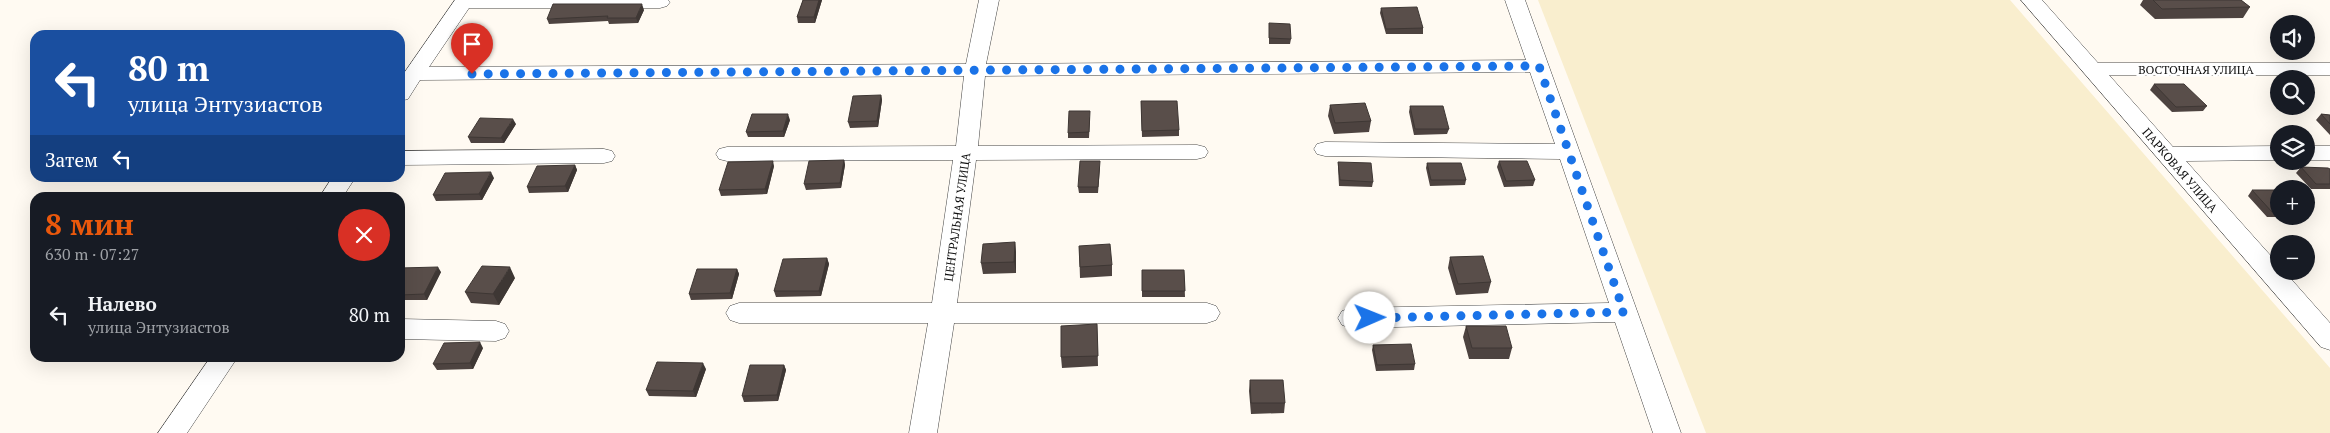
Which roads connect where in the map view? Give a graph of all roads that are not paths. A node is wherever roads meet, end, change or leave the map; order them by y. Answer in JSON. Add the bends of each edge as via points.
{"nodes":[{"id":1,"x":989,"y":0,"type":"edge"},
{"id":2,"x":1515,"y":0,"type":"edge"},
{"id":3,"x":2031,"y":0,"type":"edge"},
{"id":4,"x":464,"y":1,"type":"edge"},
{"id":5,"x":660,"y":2,"type":"dead end"},
{"id":6,"x":1539,"y":66,"type":"junction"},
{"id":7,"x":2092,"y":69,"type":"junction"},
{"id":8,"x":2330,"y":69,"type":"edge"},
{"id":9,"x":975,"y":70,"type":"junction"},
{"id":10,"x":414,"y":74,"type":"junction"},
{"id":11,"x":405,"y":87,"type":"edge"},
{"id":12,"x":1325,"y":149,"type":"dead end"},
{"id":13,"x":966,"y":152,"type":"junction"},
{"id":14,"x":1197,"y":152,"type":"dead end"},
{"id":15,"x":1569,"y":152,"type":"junction"},
{"id":16,"x":2270,"y":153,"type":"edge"},
{"id":17,"x":2315,"y":153,"type":"edge"},
{"id":18,"x":2330,"y":153,"type":"edge"},
{"id":19,"x":727,"y":154,"type":"dead end"},
{"id":20,"x":2166,"y":154,"type":"junction"},
{"id":21,"x":604,"y":156,"type":"dead end"},
{"id":22,"x":405,"y":158,"type":"edge"},
{"id":23,"x":1624,"y":312,"type":"junction"},
{"id":24,"x":740,"y":313,"type":"dead end"},
{"id":25,"x":943,"y":313,"type":"junction"},
{"id":26,"x":1207,"y":313,"type":"dead end"},
{"id":27,"x":1351,"y":318,"type":"dead end"},
{"id":28,"x":2325,"y":328,"type":"edge"},
{"id":29,"x":405,"y":329,"type":"edge"},
{"id":30,"x":496,"y":330,"type":"dead end"},
{"id":31,"x":221,"y":362,"type":"edge"},
{"id":32,"x":172,"y":433,"type":"edge"},
{"id":33,"x":923,"y":433,"type":"edge"},
{"id":34,"x":1667,"y":433,"type":"edge"}],
"edges":[{"from":1,"to":9,"type":"street","name":"ЦЕНТРАЛЬНАЯ УЛИЦА"},
{"from":2,"to":6,"type":"street"},
{"from":3,"to":7,"type":"street","name":"ПАРКОВАЯ УЛИЦА"},
{"from":4,"to":5,"type":"street"},
{"from":4,"to":10,"type":"street"},
{"from":6,"to":9,"type":"street"},
{"from":6,"to":15,"type":"street"},
{"from":7,"to":8,"type":"street","name":"ВОСТОЧНАЯ УЛИЦА"},
{"from":7,"to":20,"type":"street","name":"ПАРКОВАЯ УЛИЦА"},
{"from":9,"to":10,"type":"street"},
{"from":9,"to":13,"type":"street","name":"ЦЕНТРАЛЬНАЯ УЛИЦА"},
{"from":10,"to":11,"type":"street"},
{"from":12,"to":15,"type":"street"},
{"from":13,"to":14,"type":"street"},
{"from":13,"to":19,"type":"street"},
{"from":13,"to":25,"type":"street","name":"ЦЕНТРАЛЬНАЯ УЛИЦА"},
{"from":15,"to":23,"type":"street"},
{"from":16,"to":20,"type":"street"},
{"from":17,"to":18,"type":"street"},
{"from":20,"to":28,"type":"street","name":"ПАРКОВАЯ УЛИЦА"},
{"from":21,"to":22,"type":"street"},
{"from":23,"to":27,"type":"street"},
{"from":23,"to":34,"type":"street"},
{"from":24,"to":25,"type":"street"},
{"from":25,"to":26,"type":"street"},
{"from":25,"to":33,"type":"street","name":"ЦЕНТРАЛЬНАЯ УЛИЦА"},
{"from":29,"to":30,"type":"street"},
{"from":31,"to":32,"type":"street"}]}
